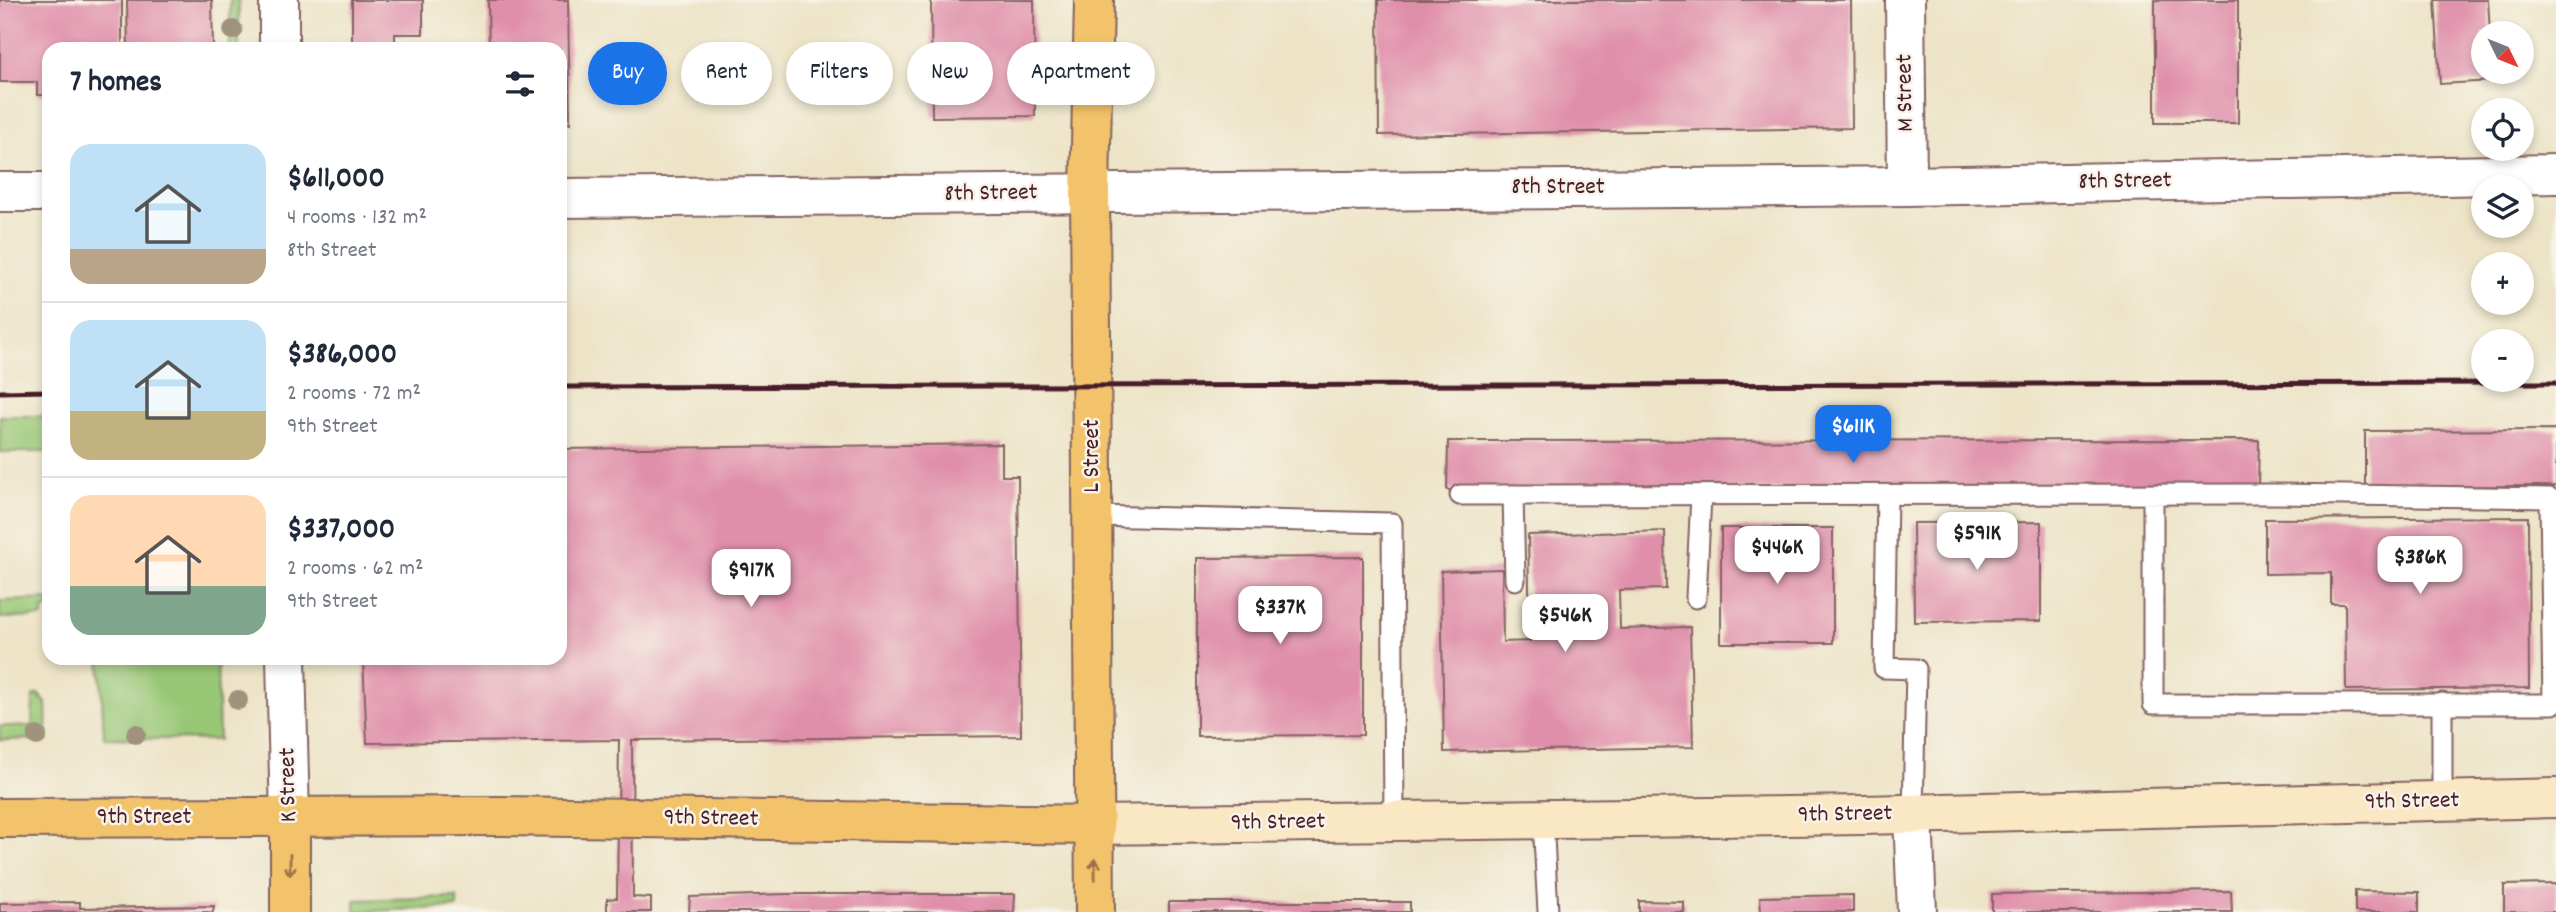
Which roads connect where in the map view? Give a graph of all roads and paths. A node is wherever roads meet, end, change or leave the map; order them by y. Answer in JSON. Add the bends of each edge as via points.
{"nodes":[{"id":1,"x":279,"y":0,"type":"edge"},
{"id":2,"x":1094,"y":0,"type":"edge"},
{"id":3,"x":1905,"y":0,"type":"edge"},
{"id":4,"x":279,"y":42,"type":"edge"},
{"id":5,"x":2556,"y":174,"type":"edge"},
{"id":6,"x":1907,"y":186,"type":"junction"},
{"id":7,"x":0,"y":192,"type":"edge"},
{"id":8,"x":42,"y":192,"type":"edge"},
{"id":9,"x":1090,"y":193,"type":"junction"},
{"id":10,"x":567,"y":198,"type":"edge"},
{"id":11,"x":1460,"y":495,"type":"dead end"},
{"id":12,"x":1513,"y":495,"type":"junction"},
{"id":13,"x":1701,"y":495,"type":"junction"},
{"id":14,"x":1887,"y":495,"type":"junction"},
{"id":15,"x":2153,"y":495,"type":"junction"},
{"id":16,"x":1093,"y":516,"type":"junction"},
{"id":17,"x":1515,"y":580,"type":"dead end"},
{"id":18,"x":1696,"y":598,"type":"dead end"},
{"id":19,"x":286,"y":665,"type":"edge"},
{"id":20,"x":2442,"y":703,"type":"junction"},
{"id":21,"x":2556,"y":798,"type":"edge"},
{"id":22,"x":2442,"y":801,"type":"junction"},
{"id":23,"x":1913,"y":814,"type":"junction"},
{"id":24,"x":0,"y":818,"type":"edge"},
{"id":25,"x":290,"y":819,"type":"junction"},
{"id":26,"x":1543,"y":819,"type":"junction"},
{"id":27,"x":1394,"y":821,"type":"junction"},
{"id":28,"x":1094,"y":825,"type":"junction"},
{"id":29,"x":290,"y":912,"type":"edge"},
{"id":30,"x":1095,"y":912,"type":"edge"},
{"id":31,"x":1548,"y":912,"type":"edge"},
{"id":32,"x":1917,"y":912,"type":"edge"}],
"edges":[{"from":1,"to":4,"type":"street"},
{"from":2,"to":9,"type":"main road","name":"L Street"},
{"from":3,"to":6,"type":"street","name":"M Street"},
{"from":5,"to":6,"type":"street","name":"8th Street"},
{"from":6,"to":9,"type":"street","name":"8th Street"},
{"from":7,"to":8,"type":"street"},
{"from":9,"to":10,"type":"street","name":"8th Street"},
{"from":9,"to":16,"type":"main road","name":"L Street"},
{"from":11,"to":12,"type":"lane"},
{"from":12,"to":13,"type":"lane"},
{"from":12,"to":17,"type":"lane"},
{"from":13,"to":14,"type":"lane"},
{"from":13,"to":18,"type":"lane"},
{"from":14,"to":15,"type":"lane"},
{"from":14,"to":23,"type":"lane","via":[[1884,668],[1916,669]]},
{"from":15,"to":20,"type":"lane","via":[[2153,704]]},
{"from":15,"to":20,"type":"lane","via":[[2550,498],[2553,704]]},
{"from":16,"to":27,"type":"lane","via":[[1392,523]]},
{"from":16,"to":28,"type":"main road","name":"L Street"},
{"from":19,"to":25,"type":"street","name":"K Street"},
{"from":20,"to":22,"type":"lane"},
{"from":21,"to":22,"type":"main road","name":"9th Street"},
{"from":22,"to":23,"type":"main road","name":"9th Street"},
{"from":23,"to":26,"type":"main road","name":"9th Street"},
{"from":23,"to":32,"type":"street"},
{"from":24,"to":25,"type":"main road","name":"9th Street"},
{"from":25,"to":28,"type":"main road","name":"9th Street","via":[[503,816]]},
{"from":25,"to":29,"type":"main road","name":"K Street","one_way":true},
{"from":26,"to":27,"type":"main road","name":"9th Street"},
{"from":26,"to":31,"type":"lane"},
{"from":27,"to":28,"type":"main road","name":"9th Street"},
{"from":30,"to":28,"type":"main road","name":"L Street","one_way":true}]}
